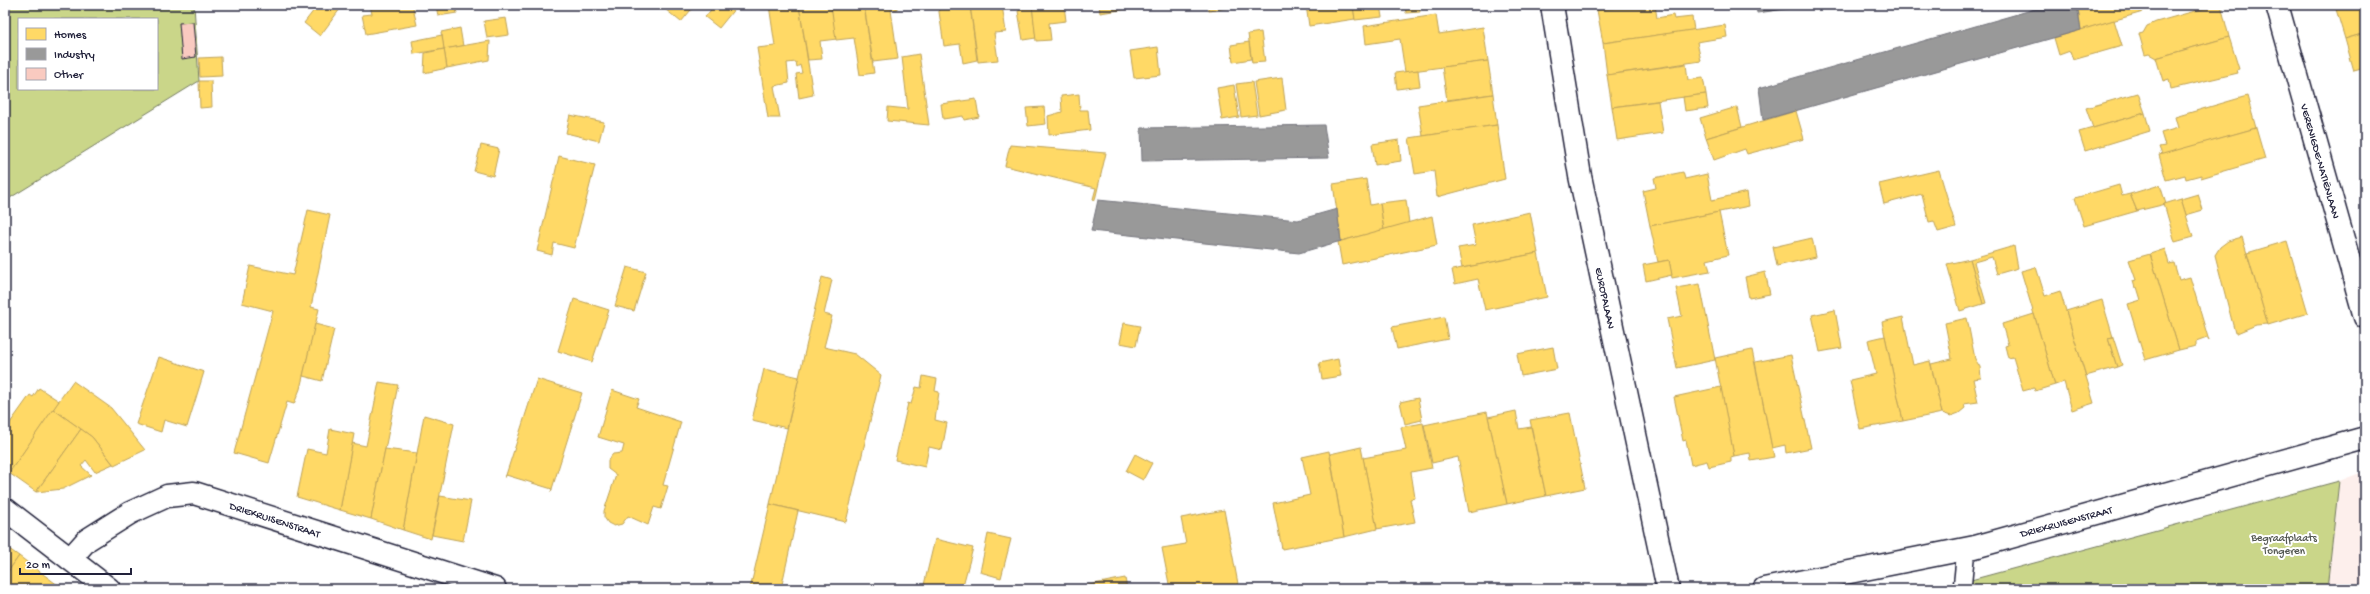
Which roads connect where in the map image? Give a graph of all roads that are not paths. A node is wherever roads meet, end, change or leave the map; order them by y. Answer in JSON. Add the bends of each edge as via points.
{"nodes":[{"id":1,"x":1552,"y":5,"type":"edge"},
{"id":2,"x":2277,"y":5,"type":"edge"},
{"id":3,"x":2365,"y":317,"type":"edge"},
{"id":4,"x":2365,"y":438,"type":"edge"},
{"id":5,"x":5,"y":509,"type":"edge"},
{"id":6,"x":1966,"y":549,"type":"junction"},
{"id":7,"x":70,"y":559,"type":"junction"},
{"id":8,"x":109,"y":589,"type":"edge"},
{"id":9,"x":495,"y":589,"type":"edge"},
{"id":10,"x":1668,"y":589,"type":"edge"},
{"id":11,"x":1764,"y":589,"type":"edge"},
{"id":12,"x":1962,"y":589,"type":"edge"}],
"edges":[{"from":1,"to":10,"type":"street","name":"EUROPALAAN","via":[[1580,176]]},
{"from":2,"to":3,"type":"street","name":"VERENIGDE-NATIËNLAAN"},
{"from":4,"to":6,"type":"street","name":"DRIEKRUISENSTRAAT"},
{"from":5,"to":7,"type":"street"},
{"from":6,"to":11,"type":"street","name":"DRIEKRUISENSTRAAT"},
{"from":6,"to":12,"type":"lane"},
{"from":7,"to":8,"type":"street"},
{"from":7,"to":9,"type":"street","name":"DRIEKRUISENSTRAAT","via":[[87,540],[130,513],[167,496],[194,493]]}]}
